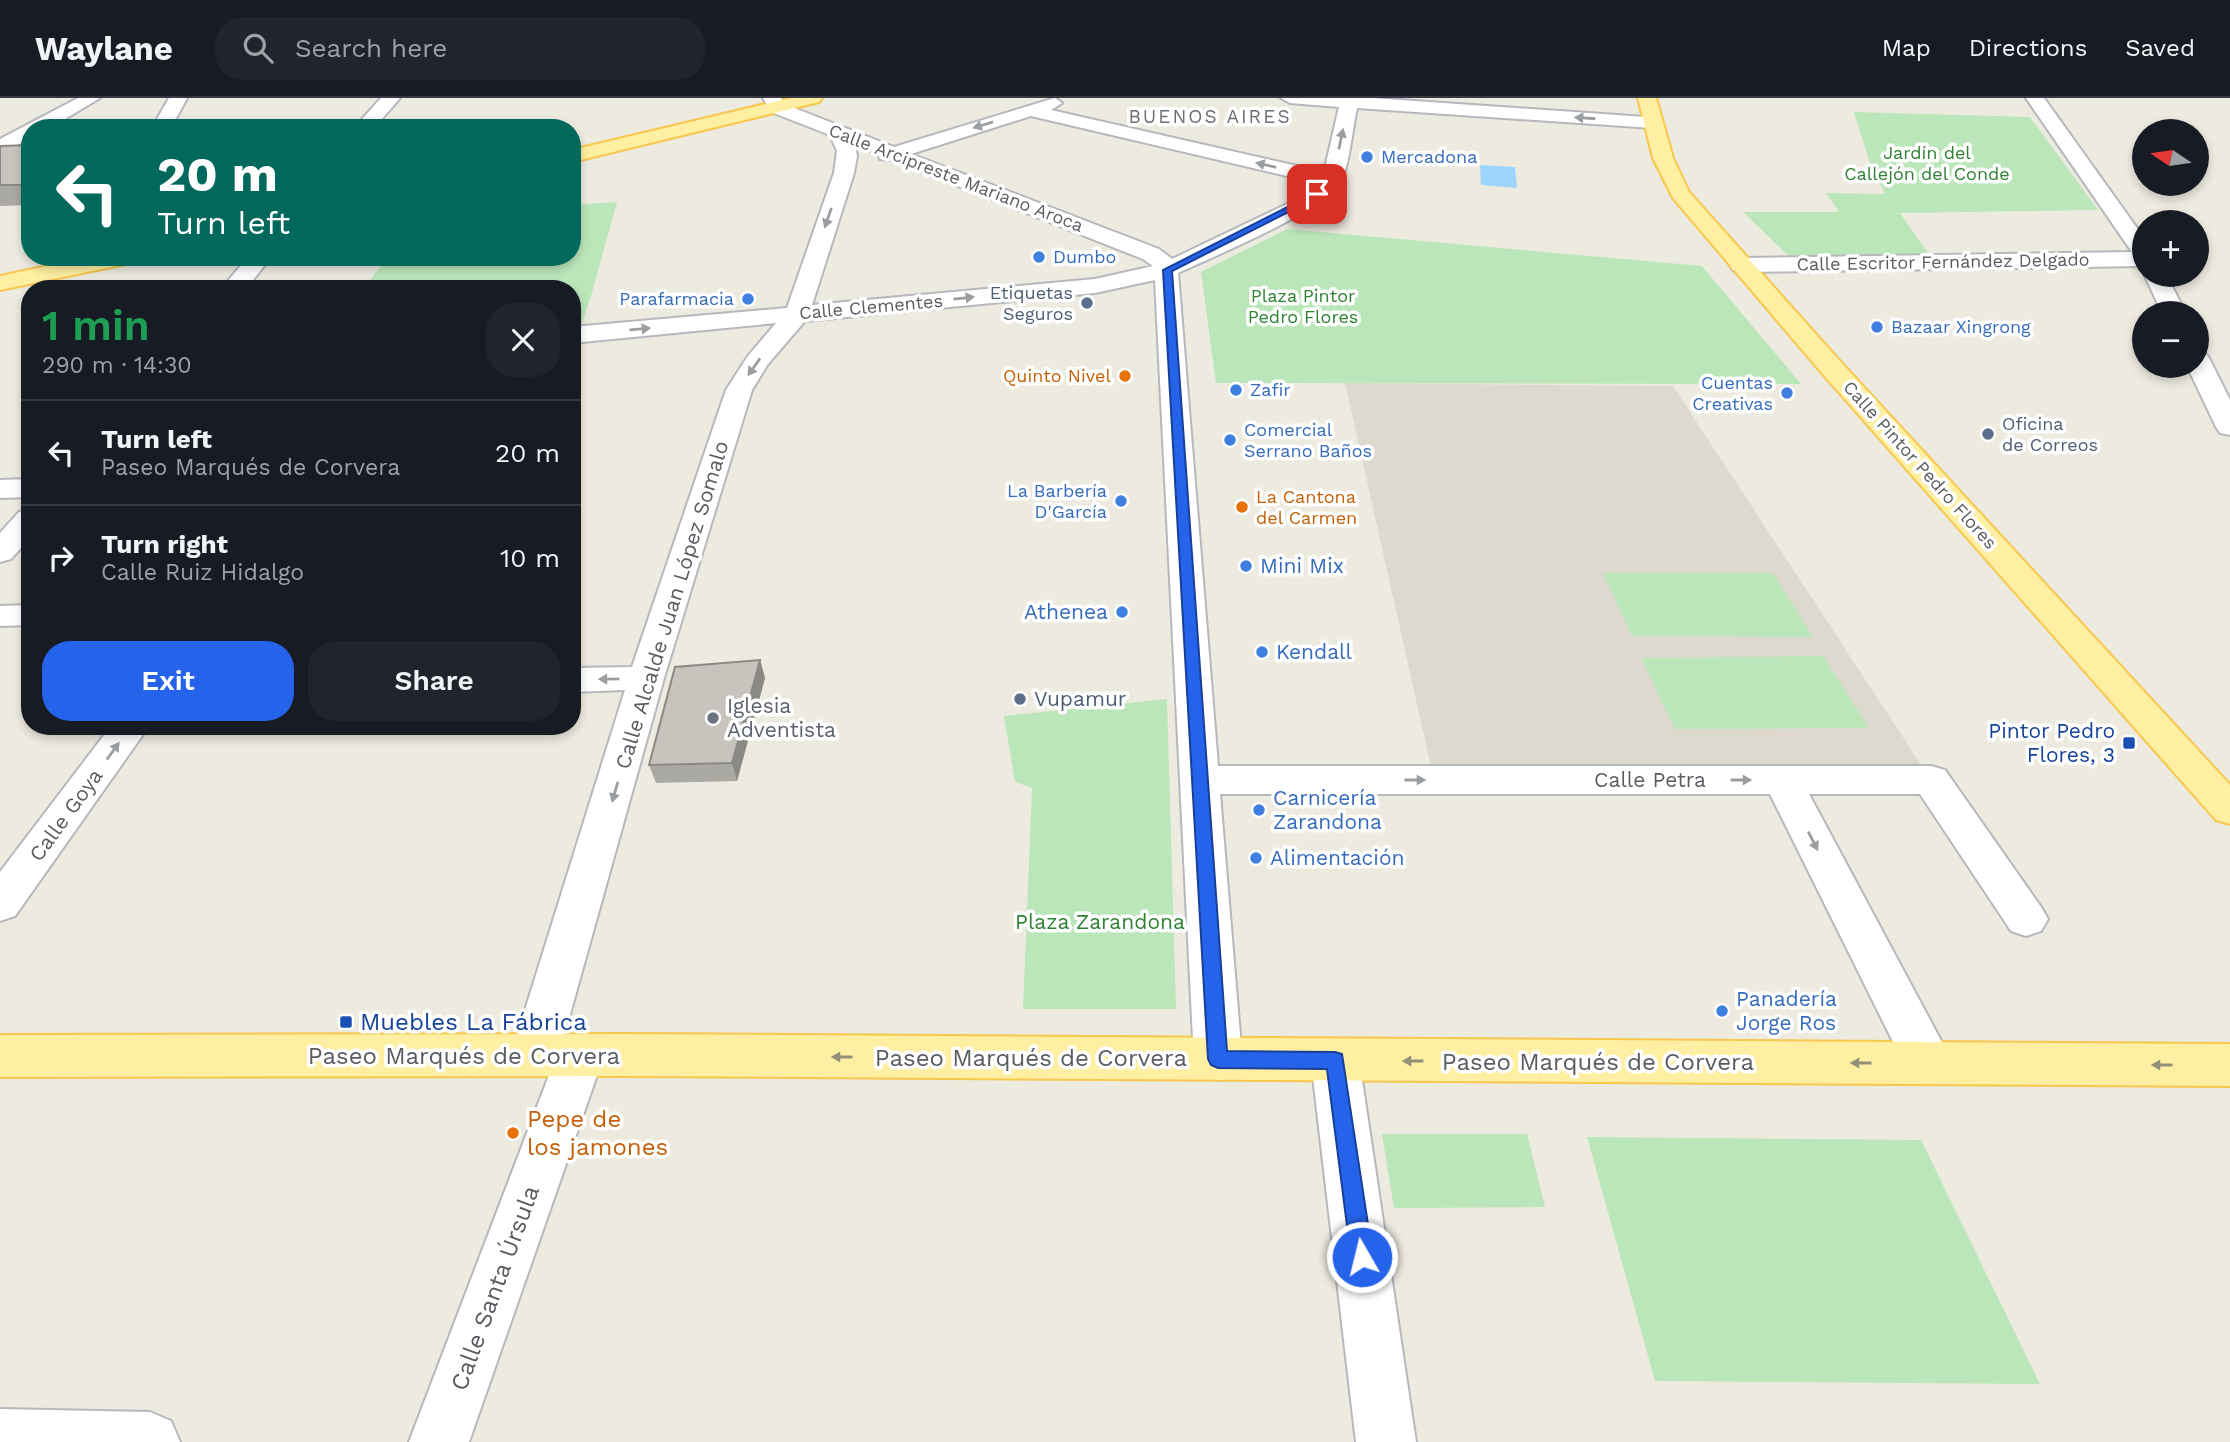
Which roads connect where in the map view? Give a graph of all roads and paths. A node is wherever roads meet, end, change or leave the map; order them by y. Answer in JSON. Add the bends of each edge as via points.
{"nodes":[{"id":1,"x":91,"y":98,"type":"edge"},
{"id":2,"x":178,"y":98,"type":"edge"},
{"id":3,"x":391,"y":98,"type":"edge"},
{"id":4,"x":813,"y":98,"type":"edge"},
{"id":5,"x":1072,"y":98,"type":"edge"},
{"id":6,"x":1290,"y":98,"type":"edge"},
{"id":7,"x":1647,"y":98,"type":"edge"},
{"id":8,"x":2035,"y":98,"type":"edge"},
{"id":9,"x":1350,"y":100,"type":"edge"},
{"id":10,"x":775,"y":103,"type":"edge"},
{"id":11,"x":1029,"y":110,"type":"junction"},
{"id":12,"x":52,"y":119,"type":"edge"},
{"id":13,"x":166,"y":119,"type":"edge"},
{"id":14,"x":371,"y":119,"type":"edge"},
{"id":15,"x":1653,"y":122,"type":"junction"},
{"id":16,"x":837,"y":132,"type":"junction"},
{"id":17,"x":21,"y":136,"type":"edge"},
{"id":18,"x":0,"y":147,"type":"edge"},
{"id":19,"x":892,"y":153,"type":"junction"},
{"id":20,"x":581,"y":154,"type":"edge"},
{"id":21,"x":925,"y":165,"type":"junction"},
{"id":22,"x":854,"y":169,"type":"junction"},
{"id":23,"x":1332,"y":180,"type":"junction"},
{"id":24,"x":2132,"y":239,"type":"edge"},
{"id":25,"x":2132,"y":257,"type":"edge"},
{"id":26,"x":1741,"y":265,"type":"junction"},
{"id":27,"x":68,"y":266,"type":"edge"},
{"id":28,"x":252,"y":266,"type":"edge"},
{"id":29,"x":1167,"y":270,"type":"junction"},
{"id":30,"x":241,"y":280,"type":"edge"},
{"id":31,"x":0,"y":283,"type":"edge"},
{"id":32,"x":797,"y":314,"type":"junction"},
{"id":33,"x":581,"y":337,"type":"edge"},
{"id":34,"x":2206,"y":378,"type":"edge"},
{"id":35,"x":2230,"y":426,"type":"edge"},
{"id":36,"x":21,"y":488,"type":"edge"},
{"id":37,"x":0,"y":489,"type":"edge"},
{"id":38,"x":21,"y":529,"type":"edge"},
{"id":39,"x":0,"y":552,"type":"edge"},
{"id":40,"x":21,"y":616,"type":"edge"},
{"id":41,"x":0,"y":617,"type":"edge"},
{"id":42,"x":646,"y":678,"type":"junction"},
{"id":43,"x":581,"y":680,"type":"edge"},
{"id":44,"x":124,"y":735,"type":"edge"},
{"id":45,"x":1200,"y":780,"type":"junction"},
{"id":46,"x":1782,"y":780,"type":"junction"},
{"id":47,"x":2230,"y":810,"type":"edge"},
{"id":48,"x":0,"y":904,"type":"edge"},
{"id":49,"x":2026,"y":919,"type":"dead end"},
{"id":50,"x":557,"y":1055,"type":"junction"},
{"id":51,"x":0,"y":1056,"type":"edge"},
{"id":52,"x":1218,"y":1059,"type":"junction"},
{"id":53,"x":1335,"y":1060,"type":"junction"},
{"id":54,"x":1928,"y":1063,"type":"junction"},
{"id":55,"x":2230,"y":1065,"type":"edge"},
{"id":56,"x":0,"y":1439,"type":"edge"},
{"id":57,"x":150,"y":1442,"type":"edge"},
{"id":58,"x":439,"y":1442,"type":"edge"},
{"id":59,"x":1386,"y":1442,"type":"edge"}],
"edges":[{"from":1,"to":12,"type":"street"},
{"from":2,"to":13,"type":"street"},
{"from":3,"to":14,"type":"street"},
{"from":4,"to":10,"type":"main road"},
{"from":5,"to":11,"type":"street"},
{"from":6,"to":9,"type":"street"},
{"from":7,"to":15,"type":"main road","name":"Calle Pintor Pedro Flores"},
{"from":8,"to":24,"type":"street"},
{"from":15,"to":9,"type":"street","one_way":true},
{"from":23,"to":9,"type":"street","one_way":true},
{"from":10,"to":16,"type":"street","name":"Calle Arcipreste Mariano Aroca"},
{"from":10,"to":20,"type":"main road"},
{"from":11,"to":19,"type":"street","one_way":true},
{"from":23,"to":11,"type":"street","one_way":true},
{"from":15,"to":26,"type":"main road","name":"Calle Pintor Pedro Flores","via":[[1672,183]]},
{"from":16,"to":19,"type":"street","name":"Calle Arcipreste Mariano Aroca"},
{"from":16,"to":22,"type":"street","name":"Calle Alcalde Juan López Somalo"},
{"from":17,"to":18,"type":"street"},
{"from":19,"to":21,"type":"street","name":"Calle Arcipreste Mariano Aroca"},
{"from":19,"to":22,"type":"street"},
{"from":21,"to":22,"type":"street","via":[[892,161]]},
{"from":21,"to":29,"type":"street","name":"Calle Arcipreste Mariano Aroca","via":[[1151,254],[1163,260]]},
{"from":22,"to":32,"type":"street","name":"Calle Alcalde Juan López Somalo","one_way":true},
{"from":23,"to":29,"type":"street","name":"Calle Clementes","via":[[1296,207]]},
{"from":25,"to":26,"type":"street","name":"Calle Escritor Fernández Delgado"},
{"from":26,"to":47,"type":"main road","name":"Calle Pintor Pedro Flores"},
{"from":27,"to":31,"type":"main road"},
{"from":28,"to":30,"type":"street"},
{"from":32,"to":29,"type":"street","name":"Calle Clementes","one_way":true,"via":[[1095,286]]},
{"from":29,"to":45,"type":"street"},
{"from":33,"to":32,"type":"street","name":"Calle Clementes","one_way":true},
{"from":32,"to":42,"type":"street","name":"Calle Alcalde Juan López Somalo","one_way":true,"via":[[739,390]]},
{"from":34,"to":35,"type":"street"},
{"from":36,"to":37,"type":"street"},
{"from":38,"to":39,"type":"street"},
{"from":40,"to":41,"type":"street"},
{"from":42,"to":43,"type":"street","one_way":true},
{"from":42,"to":50,"type":"street","name":"Calle Alcalde Juan López Somalo","one_way":true,"via":[[614,797]]},
{"from":48,"to":44,"type":"street","name":"Calle Goya","one_way":true},
{"from":45,"to":46,"type":"street","name":"Calle Petra","one_way":true},
{"from":45,"to":52,"type":"street"},
{"from":46,"to":49,"type":"street","name":"Calle Petra","via":[[1931,780]]},
{"from":46,"to":54,"type":"street","one_way":true},
{"from":50,"to":51,"type":"main road","name":"Paseo Marqués de Corvera"},
{"from":52,"to":50,"type":"main road","name":"Paseo Marqués de Corvera","one_way":true},
{"from":50,"to":58,"type":"street","name":"Calle Santa Úrsula"},
{"from":52,"to":53,"type":"main road","name":"Paseo Marqués de Corvera"},
{"from":54,"to":53,"type":"main road","name":"Paseo Marqués de Corvera","one_way":true},
{"from":53,"to":59,"type":"street"},
{"from":55,"to":54,"type":"main road","name":"Paseo Marqués de Corvera","one_way":true},
{"from":56,"to":57,"type":"street"}]}
